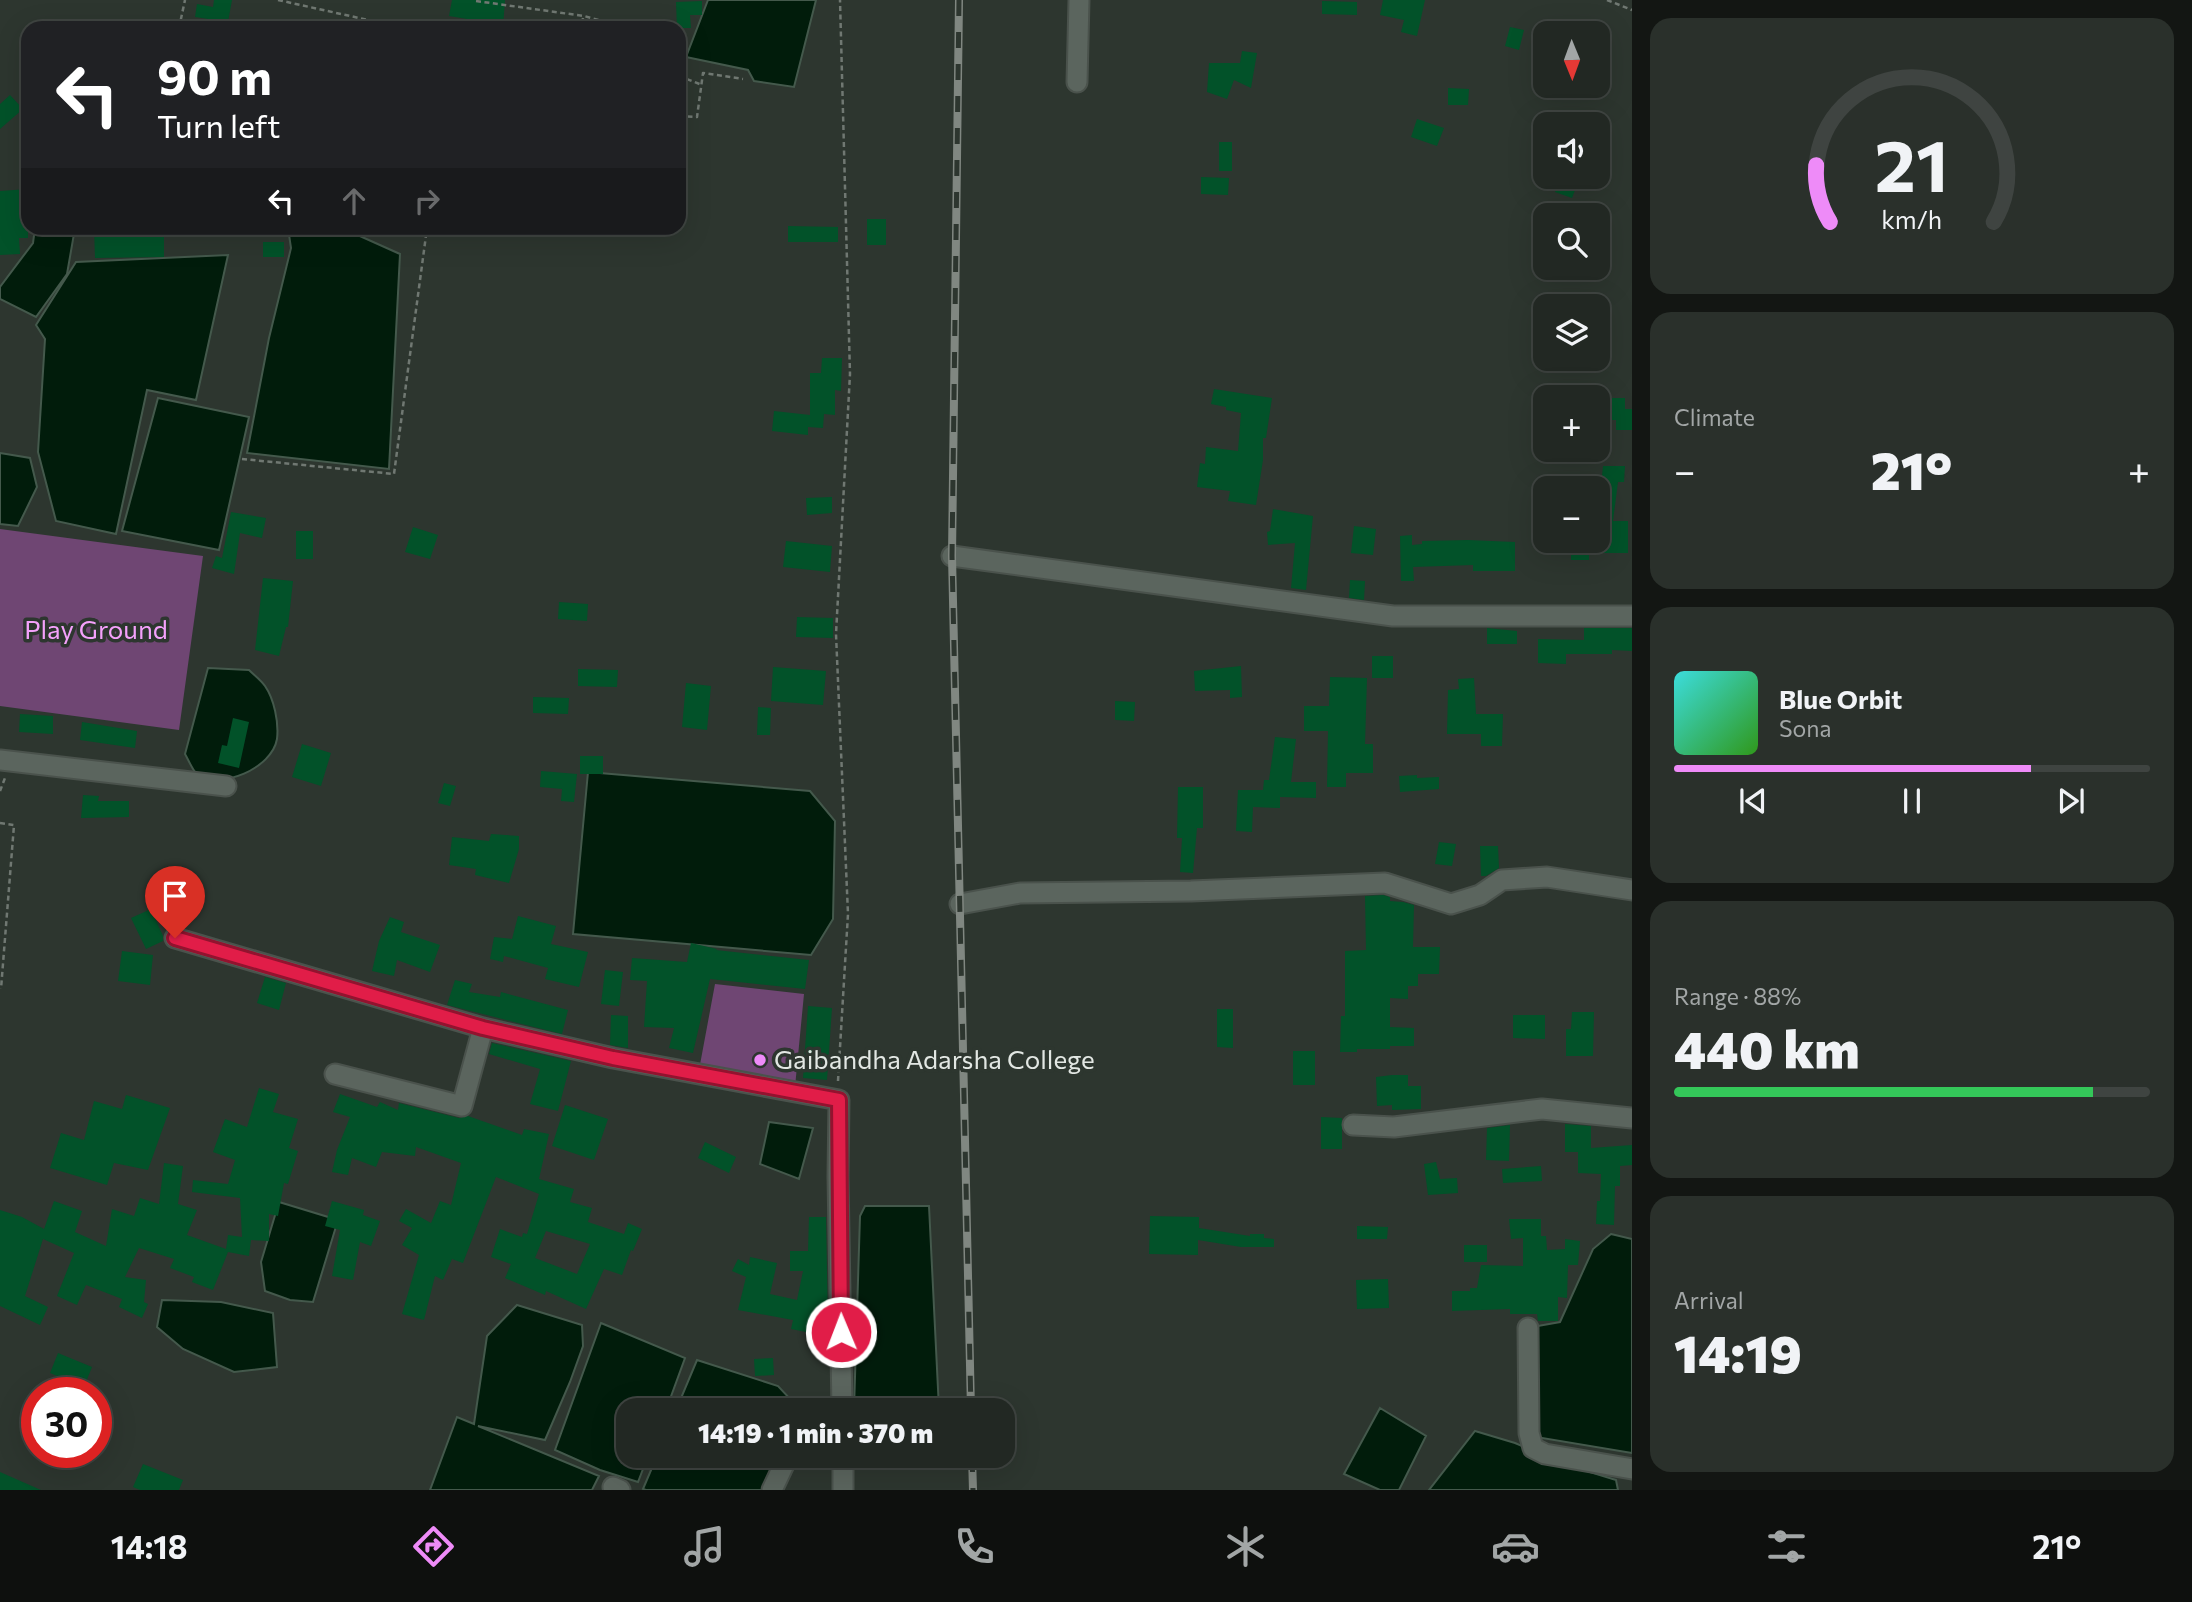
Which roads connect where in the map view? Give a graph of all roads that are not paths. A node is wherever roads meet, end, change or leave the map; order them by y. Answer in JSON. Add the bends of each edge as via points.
{"nodes":[{"id":1,"x":1079,"y":0,"type":"edge"},
{"id":2,"x":1077,"y":82,"type":"dead end"},
{"id":3,"x":952,"y":556,"type":"dead end"},
{"id":4,"x":1632,"y":616,"type":"edge"},
{"id":5,"x":0,"y":760,"type":"edge"},
{"id":6,"x":226,"y":786,"type":"dead end"},
{"id":7,"x":1632,"y":890,"type":"edge"},
{"id":8,"x":960,"y":904,"type":"dead end"},
{"id":9,"x":175,"y":938,"type":"dead end"},
{"id":10,"x":483,"y":1028,"type":"junction"},
{"id":11,"x":335,"y":1074,"type":"dead end"},
{"id":12,"x":1632,"y":1118,"type":"edge"},
{"id":13,"x":1353,"y":1125,"type":"dead end"},
{"id":14,"x":1528,"y":1328,"type":"dead end"},
{"id":15,"x":842,"y":1398,"type":"edge"},
{"id":16,"x":782,"y":1468,"type":"edge"},
{"id":17,"x":843,"y":1468,"type":"edge"},
{"id":18,"x":1632,"y":1469,"type":"edge"},
{"id":19,"x":772,"y":1490,"type":"edge"},
{"id":20,"x":843,"y":1490,"type":"edge"}],
"edges":[{"from":1,"to":2,"type":"street"},
{"from":3,"to":4,"type":"street","via":[[1393,616]]},
{"from":5,"to":6,"type":"street"},
{"from":7,"to":8,"type":"street","via":[[1547,877],[1502,880],[1480,895],[1451,904],[1385,883],[1020,893]]},
{"from":9,"to":10,"type":"street"},
{"from":10,"to":11,"type":"street","via":[[462,1106]]},
{"from":10,"to":15,"type":"street","via":[[613,1058],[839,1100]]},
{"from":12,"to":13,"type":"street","via":[[1542,1109],[1394,1127]]},
{"from":14,"to":18,"type":"street","via":[[1533,1448]]},
{"from":16,"to":19,"type":"street"},
{"from":17,"to":20,"type":"street"}]}
